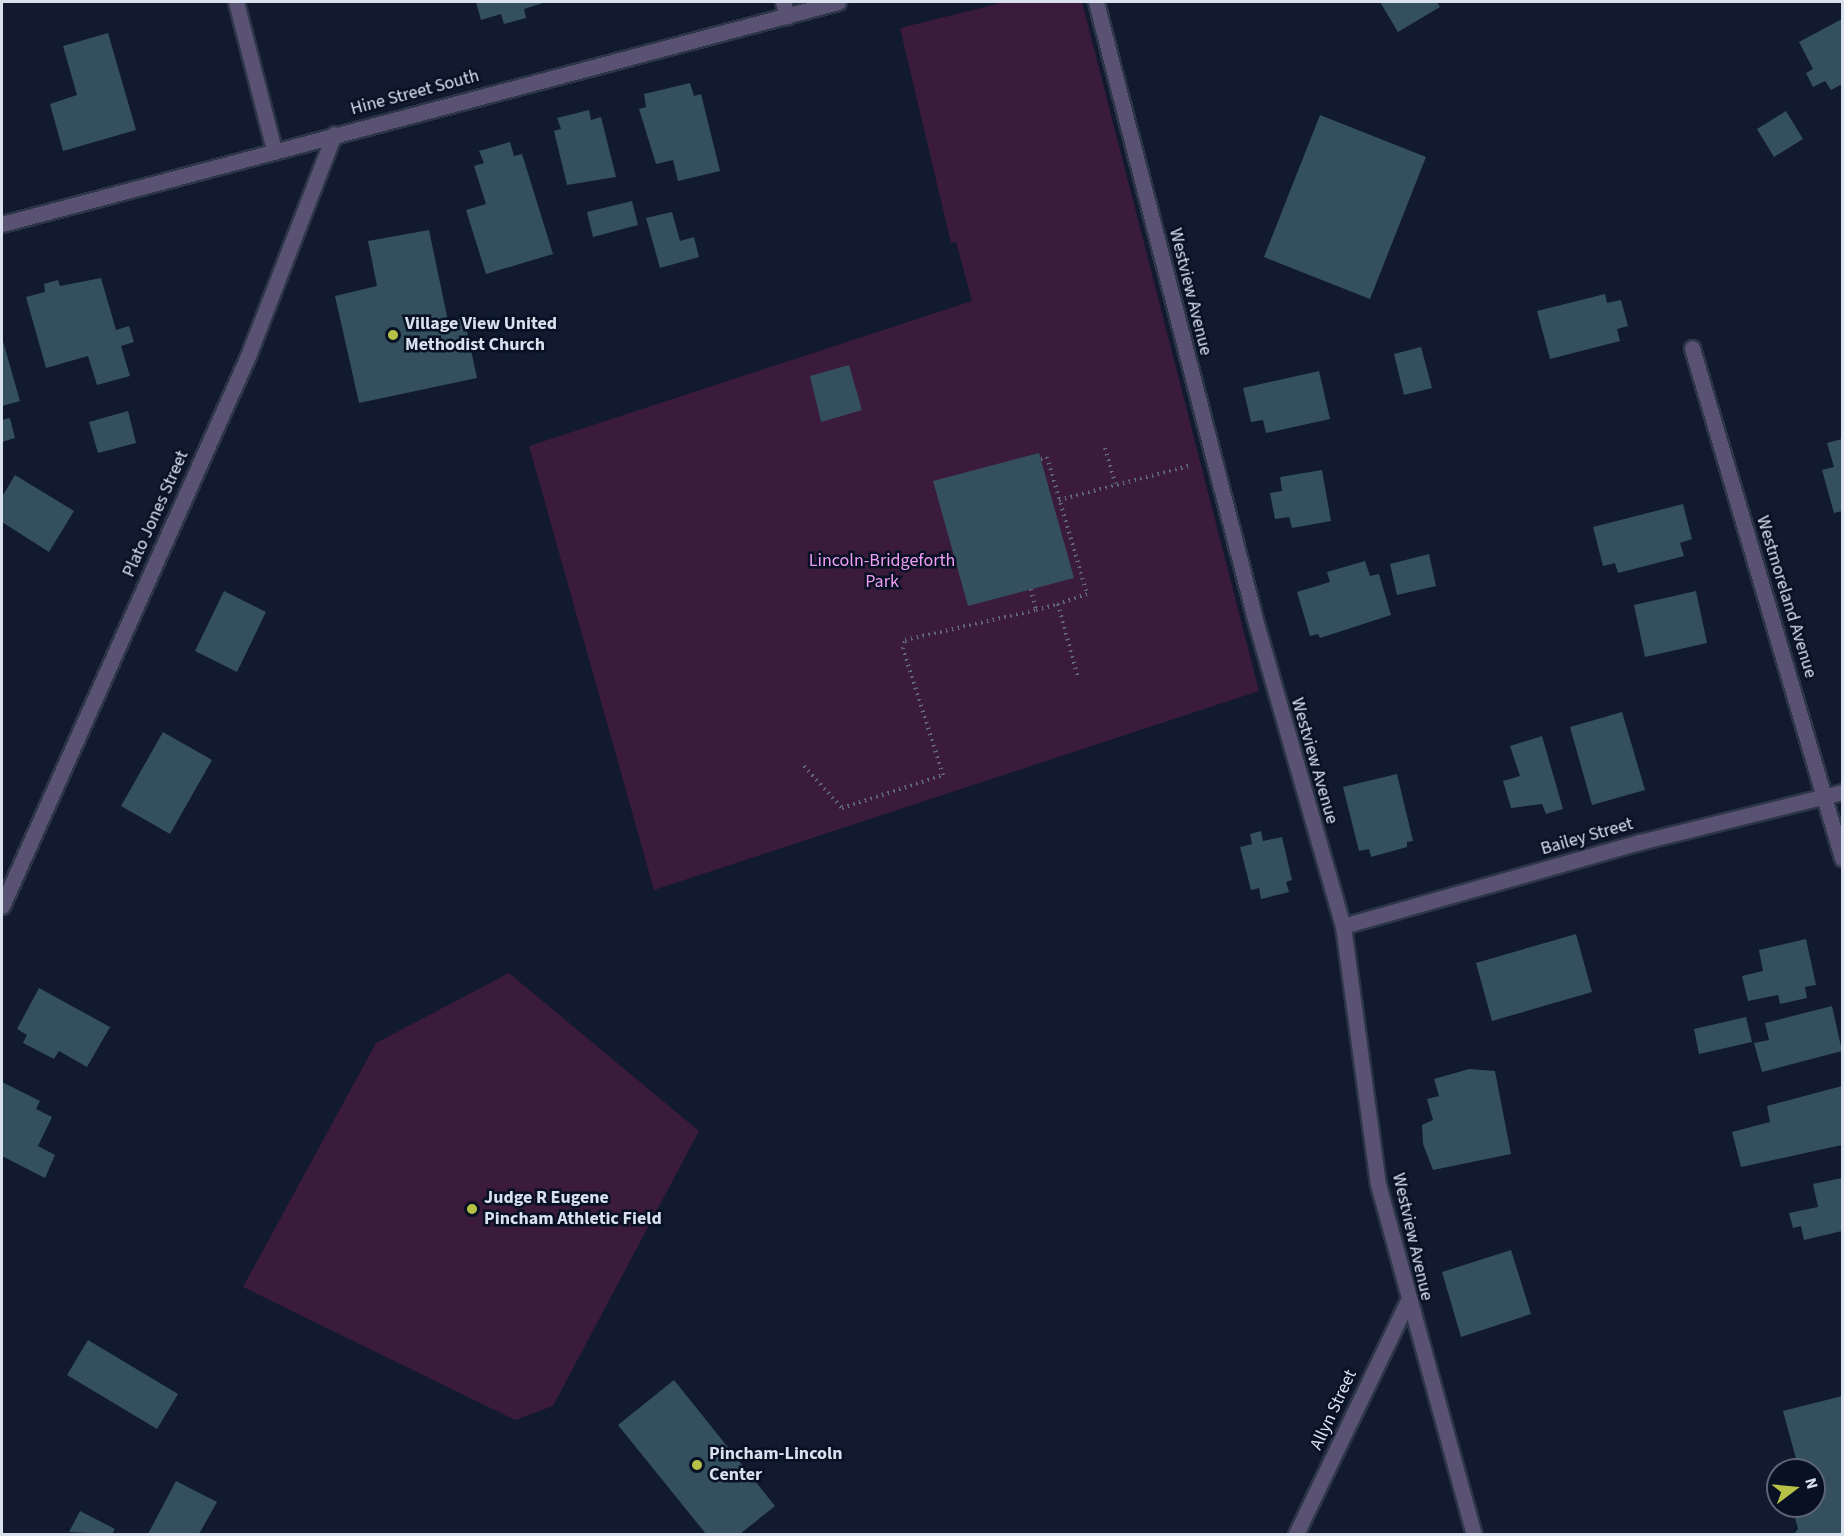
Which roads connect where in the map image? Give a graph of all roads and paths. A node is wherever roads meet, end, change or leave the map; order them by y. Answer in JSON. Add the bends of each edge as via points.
{"nodes":[{"id":1,"x":236,"y":2,"type":"edge"},
{"id":2,"x":838,"y":2,"type":"edge"},
{"id":3,"x":1096,"y":2,"type":"edge"},
{"id":4,"x":785,"y":9,"type":"edge"},
{"id":5,"x":334,"y":134,"type":"junction"},
{"id":6,"x":274,"y":150,"type":"junction"},
{"id":7,"x":2,"y":224,"type":"edge"},
{"id":8,"x":1692,"y":348,"type":"dead end"},
{"id":9,"x":1105,"y":448,"type":"dead end"},
{"id":10,"x":1041,"y":459,"type":"dead end"},
{"id":11,"x":1212,"y":459,"type":"junction"},
{"id":12,"x":1115,"y":484,"type":"junction"},
{"id":13,"x":1059,"y":500,"type":"junction"},
{"id":14,"x":1031,"y":590,"type":"dead end"},
{"id":15,"x":1058,"y":604,"type":"junction"},
{"id":16,"x":1036,"y":610,"type":"junction"},
{"id":17,"x":1078,"y":678,"type":"dead end"},
{"id":18,"x":804,"y":766,"type":"dead end"},
{"id":19,"x":1842,"y":792,"type":"edge"},
{"id":20,"x":1825,"y":797,"type":"junction"},
{"id":21,"x":1842,"y":858,"type":"edge"},
{"id":22,"x":2,"y":906,"type":"edge"},
{"id":23,"x":1343,"y":926,"type":"junction"},
{"id":24,"x":1407,"y":1302,"type":"junction"},
{"id":25,"x":1296,"y":1534,"type":"edge"},
{"id":26,"x":1474,"y":1534,"type":"edge"}],
"edges":[{"from":1,"to":6,"type":"street"},
{"from":2,"to":4,"type":"street","name":"Hine Street South"},
{"from":3,"to":11,"type":"street","name":"Westview Avenue"},
{"from":4,"to":5,"type":"street","name":"Hine Street South"},
{"from":5,"to":6,"type":"street","name":"Hine Street South"},
{"from":5,"to":22,"type":"street","name":"Plato Jones Street","via":[[248,356]]},
{"from":6,"to":7,"type":"street","name":"Hine Street South"},
{"from":8,"to":20,"type":"street","name":"Westmoreland Avenue"},
{"from":9,"to":12,"type":"path"},
{"from":10,"to":13,"type":"path","via":[[1047,457]]},
{"from":11,"to":12,"type":"path"},
{"from":11,"to":23,"type":"street","name":"Westview Avenue"},
{"from":12,"to":13,"type":"path"},
{"from":13,"to":15,"type":"path","via":[[1087,594]]},
{"from":14,"to":16,"type":"path"},
{"from":15,"to":16,"type":"path"},
{"from":15,"to":17,"type":"path"},
{"from":16,"to":18,"type":"path","via":[[905,640],[903,649],[943,775],[842,808]]},
{"from":19,"to":20,"type":"street","name":"Bailey Street"},
{"from":20,"to":21,"type":"street","name":"Westmoreland Avenue"},
{"from":20,"to":23,"type":"street","name":"Bailey Street","via":[[1640,842]]},
{"from":23,"to":24,"type":"street","name":"Westview Avenue","via":[[1378,1184]]},
{"from":24,"to":25,"type":"street","name":"Allyn Street"},
{"from":24,"to":26,"type":"street","name":"Westview Avenue"}]}
